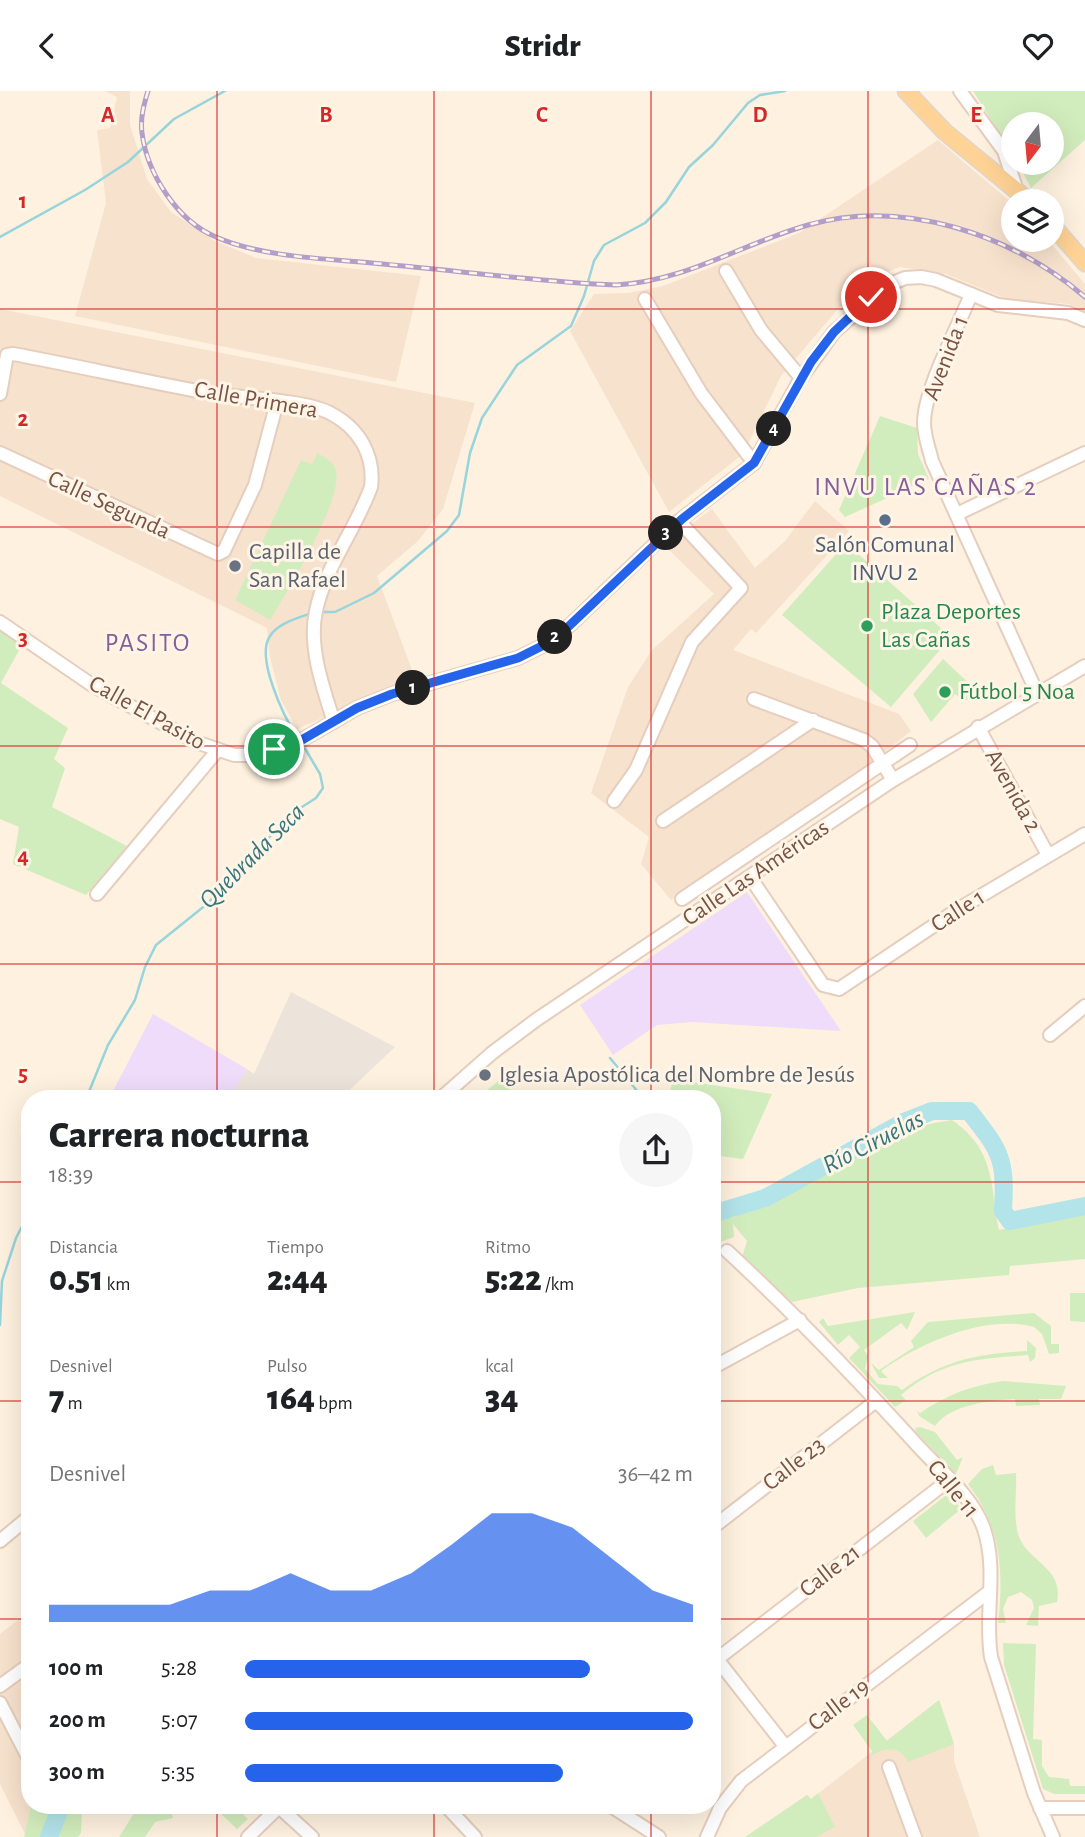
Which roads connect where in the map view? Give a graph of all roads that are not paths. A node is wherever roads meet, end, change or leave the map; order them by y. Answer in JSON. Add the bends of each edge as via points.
{"nodes":[{"id":1,"x":906,"y":91,"type":"edge"},
{"id":2,"x":960,"y":91,"type":"edge"},
{"id":3,"x":1014,"y":189,"type":"edge"},
{"id":4,"x":1020,"y":189,"type":"edge"},
{"id":5,"x":1064,"y":239,"type":"edge"},
{"id":6,"x":1085,"y":263,"type":"edge"},
{"id":7,"x":726,"y":271,"type":"dead end"},
{"id":8,"x":971,"y":294,"type":"junction"},
{"id":9,"x":645,"y":299,"type":"dead end"},
{"id":10,"x":1085,"y":320,"type":"edge"},
{"id":11,"x":801,"y":378,"type":"junction"},
{"id":12,"x":0,"y":394,"type":"edge"},
{"id":13,"x":277,"y":402,"type":"junction"},
{"id":14,"x":0,"y":453,"type":"edge"},
{"id":15,"x":1085,"y":453,"type":"edge"},
{"id":16,"x":754,"y":463,"type":"junction"},
{"id":17,"x":957,"y":514,"type":"junction"},
{"id":18,"x":679,"y":521,"type":"junction"},
{"id":19,"x":0,"y":622,"type":"edge"},
{"id":20,"x":1085,"y":666,"type":"edge"},
{"id":21,"x":1037,"y":693,"type":"junction"},
{"id":22,"x":754,"y":699,"type":"dead end"},
{"id":23,"x":813,"y":720,"type":"junction"},
{"id":24,"x":334,"y":722,"type":"junction"},
{"id":25,"x":978,"y":727,"type":"junction"},
{"id":26,"x":910,"y":745,"type":"dead end"},
{"id":27,"x":216,"y":751,"type":"junction"},
{"id":28,"x":882,"y":763,"type":"junction"},
{"id":29,"x":893,"y":780,"type":"junction"},
{"id":30,"x":614,"y":801,"type":"dead end"},
{"id":31,"x":663,"y":821,"type":"dead end"},
{"id":32,"x":1085,"y":834,"type":"edge"},
{"id":33,"x":769,"y":841,"type":"junction"},
{"id":34,"x":1048,"y":855,"type":"junction"},
{"id":35,"x":780,"y":857,"type":"junction"},
{"id":36,"x":750,"y":877,"type":"junction"},
{"id":37,"x":97,"y":894,"type":"dead end"},
{"id":38,"x":682,"y":899,"type":"dead end"},
{"id":39,"x":1085,"y":1006,"type":"edge"},
{"id":40,"x":1050,"y":1035,"type":"dead end"},
{"id":41,"x":450,"y":1090,"type":"edge"},
{"id":42,"x":727,"y":1251,"type":"dead end"},
{"id":43,"x":800,"y":1319,"type":"junction"},
{"id":44,"x":721,"y":1363,"type":"edge"},
{"id":45,"x":876,"y":1401,"type":"junction"},
{"id":46,"x":949,"y":1480,"type":"junction"},
{"id":47,"x":721,"y":1521,"type":"edge"},
{"id":48,"x":21,"y":1524,"type":"edge"},
{"id":49,"x":0,"y":1541,"type":"edge"},
{"id":50,"x":990,"y":1591,"type":"junction"},
{"id":51,"x":721,"y":1653,"type":"edge"},
{"id":52,"x":721,"y":1667,"type":"edge"},
{"id":53,"x":21,"y":1671,"type":"edge"},
{"id":54,"x":0,"y":1686,"type":"edge"},
{"id":55,"x":0,"y":1703,"type":"edge"},
{"id":56,"x":21,"y":1744,"type":"edge"},
{"id":57,"x":785,"y":1746,"type":"junction"},
{"id":58,"x":889,"y":1767,"type":"dead end"},
{"id":59,"x":721,"y":1808,"type":"edge"},
{"id":60,"x":1040,"y":1808,"type":"junction"},
{"id":61,"x":1085,"y":1808,"type":"edge"},
{"id":62,"x":272,"y":1814,"type":"edge"},
{"id":63,"x":287,"y":1814,"type":"edge"},
{"id":64,"x":453,"y":1814,"type":"edge"},
{"id":65,"x":623,"y":1814,"type":"edge"},
{"id":66,"x":717,"y":1814,"type":"edge"},
{"id":67,"x":248,"y":1837,"type":"edge"},
{"id":68,"x":312,"y":1837,"type":"edge"},
{"id":69,"x":475,"y":1837,"type":"edge"},
{"id":70,"x":659,"y":1837,"type":"edge"},
{"id":71,"x":707,"y":1837,"type":"edge"},
{"id":72,"x":915,"y":1837,"type":"edge"},
{"id":73,"x":1053,"y":1837,"type":"edge"}],
"edges":[{"from":1,"to":3,"type":"main road","via":[[945,132]]},
{"from":2,"to":4,"type":"street","via":[[1004,151]]},
{"from":5,"to":6,"type":"main road"},
{"from":7,"to":11,"type":"street","via":[[761,330]]},
{"from":8,"to":10,"type":"street","name":"Calle El Pasito","via":[[1014,309],[1068,313]]},
{"from":8,"to":11,"type":"street","name":"Calle El Pasito","via":[[921,277],[888,285],[834,332]]},
{"from":8,"to":17,"type":"street","name":"Avenida 1","via":[[929,398],[924,422],[932,461]]},
{"from":9,"to":16,"type":"street","via":[[701,393]]},
{"from":11,"to":16,"type":"street","name":"Calle El Pasito"},
{"from":12,"to":13,"type":"street","name":"Calle Primera","via":[[3,363],[13,354]]},
{"from":13,"to":14,"type":"street","name":"Calle Segunda","via":[[255,485],[224,551],[218,554]]},
{"from":13,"to":24,"type":"street","name":"Calle Primera","via":[[328,412],[353,429],[368,451],[373,471],[366,503],[318,601],[315,622],[320,670]]},
{"from":15,"to":17,"type":"street"},
{"from":16,"to":18,"type":"street","name":"Calle El Pasito"},
{"from":17,"to":21,"type":"street","name":"Avenida 1"},
{"from":18,"to":24,"type":"street","name":"Calle El Pasito","via":[[569,626],[535,651],[392,694]]},
{"from":18,"to":30,"type":"street","via":[[741,588],[692,642],[636,770]]},
{"from":19,"to":27,"type":"street","name":"Calle El Pasito","via":[[92,685]]},
{"from":20,"to":21,"type":"street","name":"Calle Las Américas"},
{"from":21,"to":25,"type":"street","name":"Calle Las Américas"},
{"from":22,"to":23,"type":"street"},
{"from":23,"to":28,"type":"street","via":[[864,740]]},
{"from":23,"to":31,"type":"street"},
{"from":24,"to":27,"type":"street","name":"Calle El Pasito","via":[[286,746],[251,755]]},
{"from":25,"to":29,"type":"street","name":"Calle Las Américas"},
{"from":25,"to":34,"type":"street","name":"Avenida 2"},
{"from":26,"to":28,"type":"street","name":"Calle Las Américas"},
{"from":27,"to":37,"type":"street"},
{"from":28,"to":29,"type":"street"},
{"from":28,"to":33,"type":"street","name":"Calle Las Américas"},
{"from":29,"to":35,"type":"street","name":"Calle Las Américas"},
{"from":32,"to":34,"type":"street","name":"Calle 1"},
{"from":33,"to":35,"type":"street"},
{"from":33,"to":38,"type":"street","name":"Calle Las Américas"},
{"from":34,"to":36,"type":"street","name":"Calle 1","via":[[833,990],[823,985]]},
{"from":35,"to":36,"type":"street","name":"Calle Las Américas"},
{"from":36,"to":41,"type":"street","name":"Calle Las Américas","via":[[536,1020]]},
{"from":39,"to":40,"type":"street"},
{"from":42,"to":43,"type":"street","name":"Calle 11"},
{"from":43,"to":44,"type":"street"},
{"from":43,"to":45,"type":"street","name":"Calle 11"},
{"from":45,"to":46,"type":"street","name":"Calle 11"},
{"from":45,"to":47,"type":"street","name":"Calle 23"},
{"from":46,"to":50,"type":"street","name":"Calle 11","via":[[984,1529],[990,1553]]},
{"from":46,"to":51,"type":"street","name":"Calle 21"},
{"from":48,"to":49,"type":"street"},
{"from":50,"to":57,"type":"street","name":"Calle 19"},
{"from":50,"to":60,"type":"street","name":"Calle 11","via":[[990,1657]]},
{"from":52,"to":57,"type":"street"},
{"from":53,"to":54,"type":"street"},
{"from":55,"to":56,"type":"street"},
{"from":57,"to":59,"type":"street","name":"Calle 19","via":[[734,1789]]},
{"from":58,"to":72,"type":"street"},
{"from":60,"to":61,"type":"street"},
{"from":60,"to":73,"type":"street","name":"Calle 11"},
{"from":62,"to":67,"type":"street"},
{"from":63,"to":68,"type":"street"},
{"from":64,"to":69,"type":"street"},
{"from":65,"to":70,"type":"street"},
{"from":66,"to":71,"type":"street","name":"Calle 19"}]}
